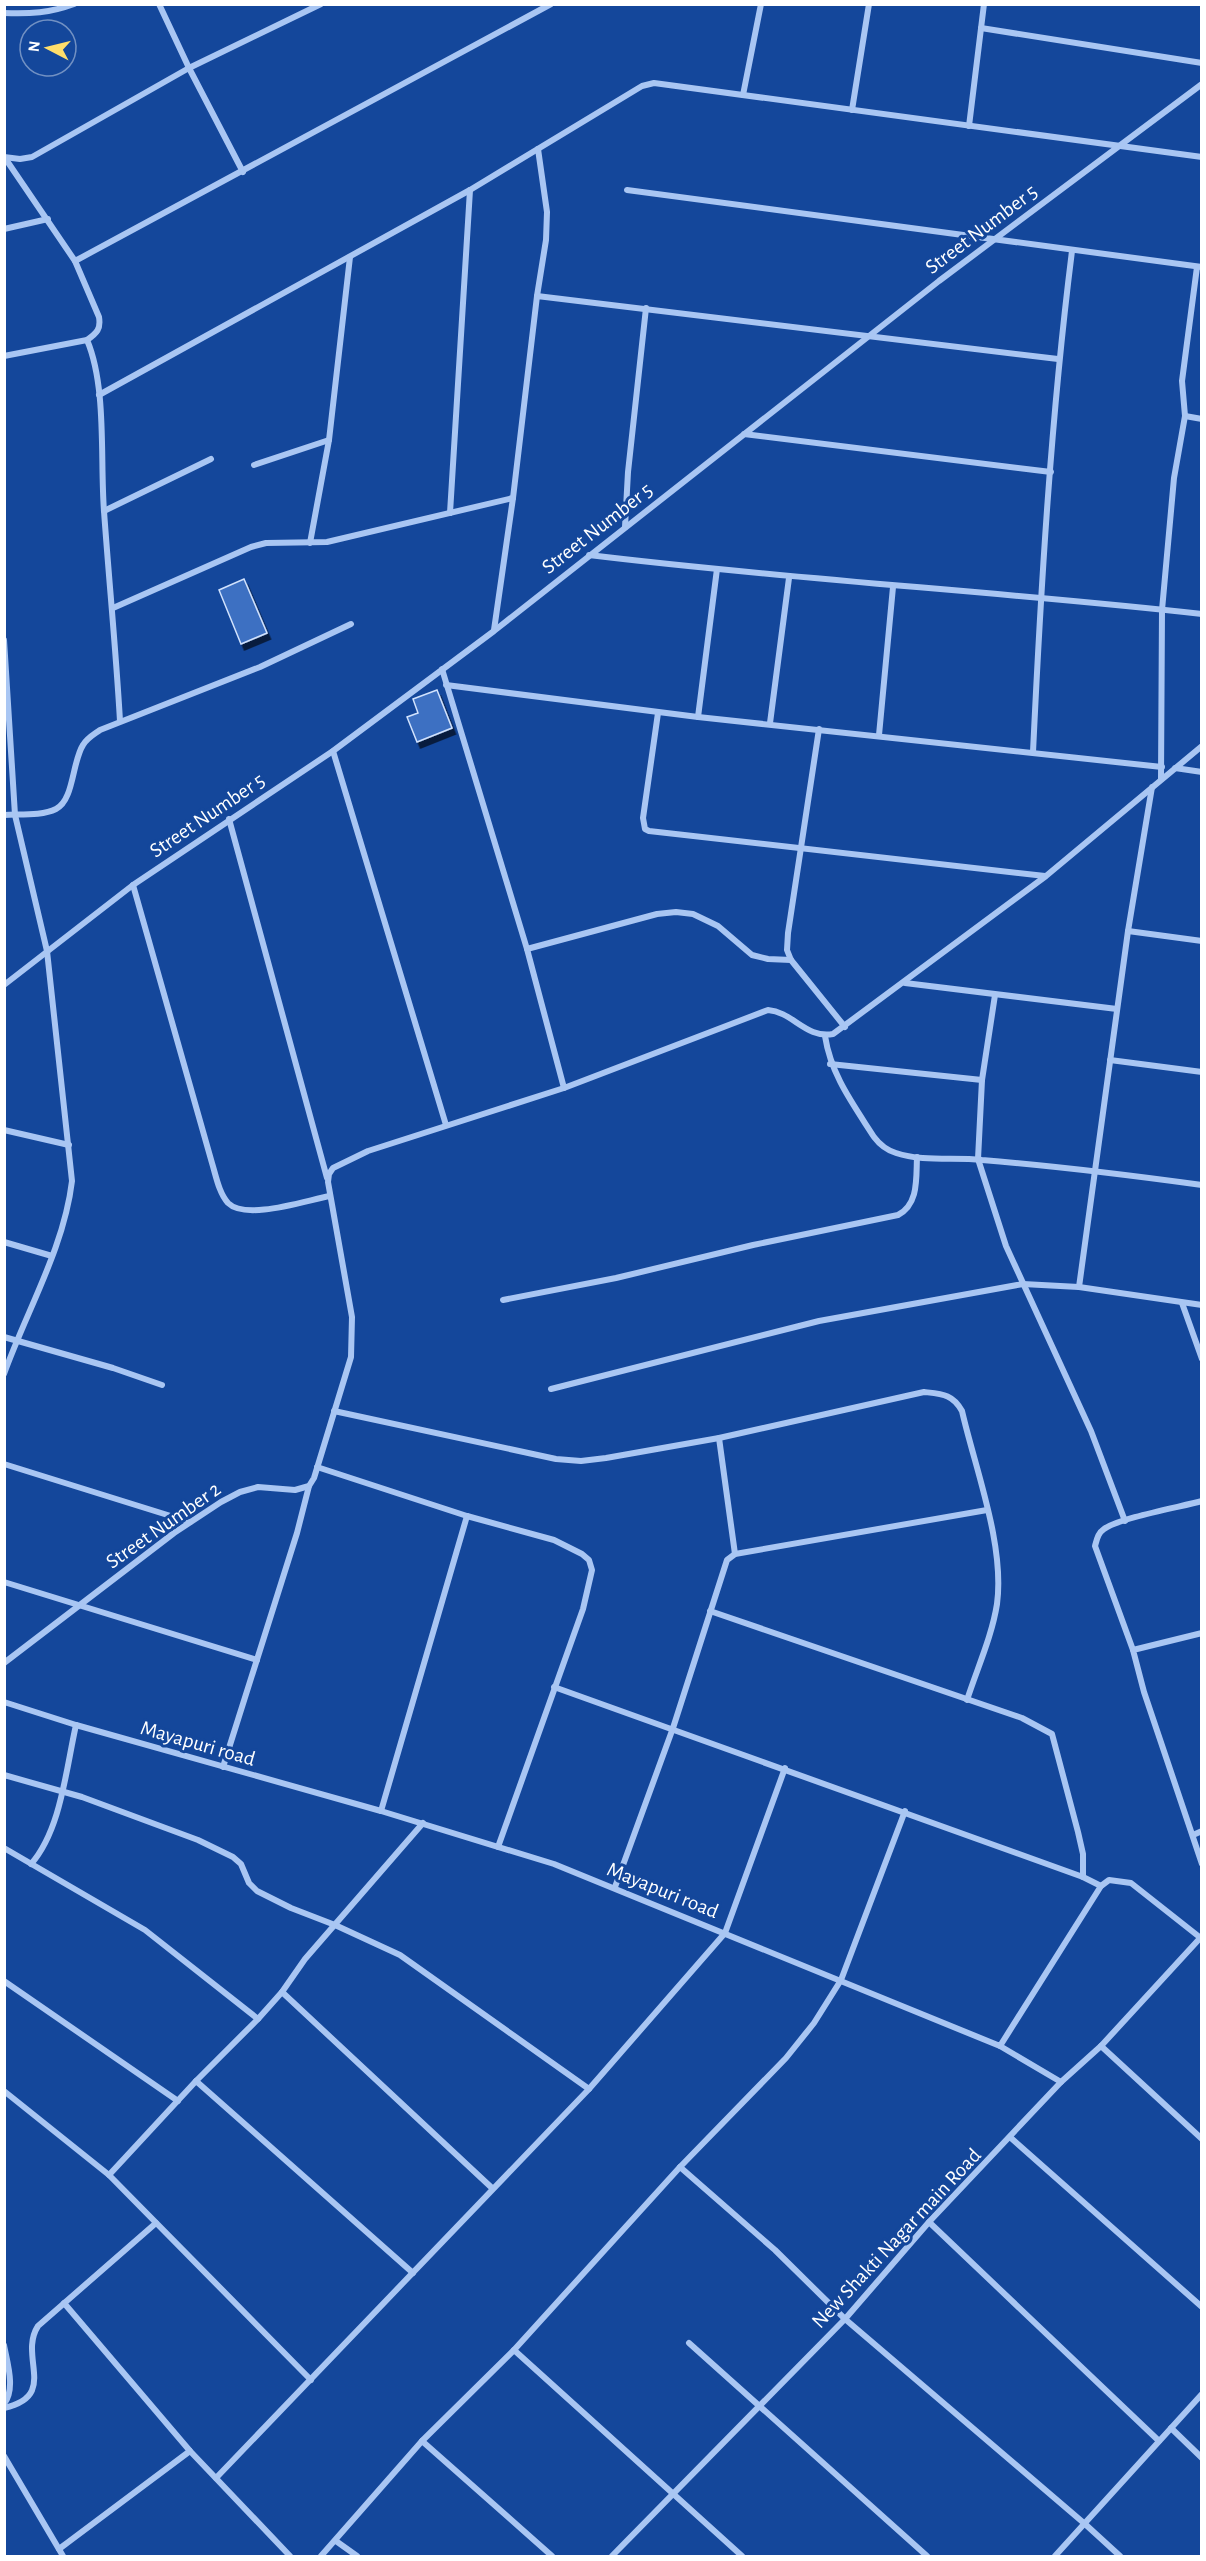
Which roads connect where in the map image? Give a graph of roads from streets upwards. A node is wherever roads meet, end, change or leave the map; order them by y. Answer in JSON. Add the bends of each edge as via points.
{"nodes":[{"id":1,"x":74,"y":4,"type":"edge"},
{"id":2,"x":159,"y":4,"type":"edge"},
{"id":3,"x":321,"y":4,"type":"edge"},
{"id":4,"x":551,"y":4,"type":"edge"},
{"id":5,"x":761,"y":4,"type":"edge"},
{"id":6,"x":869,"y":4,"type":"edge"},
{"id":7,"x":984,"y":4,"type":"edge"},
{"id":8,"x":4,"y":13,"type":"edge"},
{"id":9,"x":981,"y":28,"type":"junction"},
{"id":10,"x":1202,"y":63,"type":"edge"},
{"id":11,"x":189,"y":68,"type":"junction"},
{"id":12,"x":1202,"y":84,"type":"edge"},
{"id":13,"x":743,"y":94,"type":"junction"},
{"id":14,"x":852,"y":110,"type":"junction"},
{"id":15,"x":969,"y":126,"type":"junction"},
{"id":16,"x":1118,"y":147,"type":"junction"},
{"id":17,"x":537,"y":149,"type":"junction"},
{"id":18,"x":1202,"y":157,"type":"edge"},
{"id":19,"x":5,"y":158,"type":"edge"},
{"id":20,"x":243,"y":172,"type":"junction"},
{"id":21,"x":471,"y":190,"type":"junction"},
{"id":22,"x":627,"y":190,"type":"dead end"},
{"id":23,"x":48,"y":219,"type":"junction"},
{"id":24,"x":4,"y":229,"type":"edge"},
{"id":25,"x":993,"y":241,"type":"junction"},
{"id":26,"x":1072,"y":251,"type":"junction"},
{"id":27,"x":350,"y":257,"type":"junction"},
{"id":28,"x":75,"y":261,"type":"junction"},
{"id":29,"x":1199,"y":267,"type":"edge"},
{"id":30,"x":537,"y":296,"type":"junction"},
{"id":31,"x":646,"y":308,"type":"junction"},
{"id":32,"x":870,"y":335,"type":"junction"},
{"id":33,"x":87,"y":340,"type":"junction"},
{"id":34,"x":4,"y":356,"type":"edge"},
{"id":35,"x":1058,"y":359,"type":"junction"},
{"id":36,"x":99,"y":395,"type":"junction"},
{"id":37,"x":1185,"y":416,"type":"junction"},
{"id":38,"x":1202,"y":419,"type":"edge"},
{"id":39,"x":744,"y":434,"type":"junction"},
{"id":40,"x":329,"y":440,"type":"junction"},
{"id":41,"x":211,"y":459,"type":"dead end"},
{"id":42,"x":254,"y":465,"type":"dead end"},
{"id":43,"x":1051,"y":472,"type":"junction"},
{"id":44,"x":513,"y":498,"type":"junction"},
{"id":45,"x":104,"y":511,"type":"junction"},
{"id":46,"x":450,"y":513,"type":"junction"},
{"id":47,"x":625,"y":527,"type":"junction"},
{"id":48,"x":310,"y":543,"type":"junction"},
{"id":49,"x":589,"y":555,"type":"junction"},
{"id":50,"x":717,"y":569,"type":"junction"},
{"id":51,"x":789,"y":578,"type":"junction"},
{"id":52,"x":893,"y":587,"type":"junction"},
{"id":53,"x":1040,"y":599,"type":"junction"},
{"id":54,"x":113,"y":608,"type":"junction"},
{"id":55,"x":1162,"y":610,"type":"junction"},
{"id":56,"x":1202,"y":614,"type":"edge"},
{"id":57,"x":351,"y":624,"type":"dead end"},
{"id":58,"x":494,"y":630,"type":"junction"},
{"id":59,"x":4,"y":640,"type":"edge"},
{"id":60,"x":441,"y":669,"type":"junction"},
{"id":61,"x":446,"y":685,"type":"junction"},
{"id":62,"x":658,"y":713,"type":"junction"},
{"id":63,"x":698,"y":717,"type":"junction"},
{"id":64,"x":120,"y":721,"type":"junction"},
{"id":65,"x":770,"y":723,"type":"junction"},
{"id":66,"x":819,"y":729,"type":"junction"},
{"id":67,"x":879,"y":735,"type":"junction"},
{"id":68,"x":1202,"y":746,"type":"edge"},
{"id":69,"x":333,"y":751,"type":"junction"},
{"id":70,"x":1032,"y":752,"type":"junction"},
{"id":71,"x":1162,"y":767,"type":"junction"},
{"id":72,"x":1175,"y":768,"type":"junction"},
{"id":73,"x":1202,"y":772,"type":"edge"},
{"id":74,"x":1161,"y":779,"type":"junction"},
{"id":75,"x":1152,"y":787,"type":"junction"},
{"id":76,"x":15,"y":814,"type":"junction"},
{"id":77,"x":4,"y":815,"type":"edge"},
{"id":78,"x":229,"y":819,"type":"junction"},
{"id":79,"x":801,"y":850,"type":"junction"},
{"id":80,"x":1046,"y":876,"type":"junction"},
{"id":81,"x":133,"y":885,"type":"junction"},
{"id":82,"x":1128,"y":931,"type":"junction"},
{"id":83,"x":1202,"y":941,"type":"edge"},
{"id":84,"x":527,"y":949,"type":"junction"},
{"id":85,"x":47,"y":951,"type":"junction"},
{"id":86,"x":791,"y":960,"type":"junction"},
{"id":87,"x":905,"y":982,"type":"junction"},
{"id":88,"x":4,"y":985,"type":"edge"},
{"id":89,"x":995,"y":995,"type":"junction"},
{"id":90,"x":1117,"y":1009,"type":"junction"},
{"id":91,"x":845,"y":1027,"type":"junction"},
{"id":92,"x":825,"y":1036,"type":"junction"},
{"id":93,"x":1110,"y":1060,"type":"junction"},
{"id":94,"x":830,"y":1064,"type":"junction"},
{"id":95,"x":1202,"y":1072,"type":"edge"},
{"id":96,"x":982,"y":1080,"type":"junction"},
{"id":97,"x":564,"y":1088,"type":"junction"},
{"id":98,"x":446,"y":1125,"type":"junction"},
{"id":99,"x":4,"y":1130,"type":"edge"},
{"id":100,"x":69,"y":1145,"type":"junction"},
{"id":101,"x":917,"y":1157,"type":"junction"},
{"id":102,"x":978,"y":1159,"type":"junction"},
{"id":103,"x":1095,"y":1170,"type":"junction"},
{"id":104,"x":328,"y":1182,"type":"junction"},
{"id":105,"x":1202,"y":1185,"type":"edge"},
{"id":106,"x":330,"y":1196,"type":"junction"},
{"id":107,"x":4,"y":1242,"type":"edge"},
{"id":108,"x":52,"y":1256,"type":"junction"},
{"id":109,"x":1023,"y":1284,"type":"junction"},
{"id":110,"x":1079,"y":1287,"type":"junction"},
{"id":111,"x":503,"y":1300,"type":"dead end"},
{"id":112,"x":1182,"y":1303,"type":"junction"},
{"id":113,"x":1202,"y":1305,"type":"edge"},
{"id":114,"x":4,"y":1337,"type":"edge"},
{"id":115,"x":16,"y":1340,"type":"junction"},
{"id":116,"x":1202,"y":1359,"type":"edge"},
{"id":117,"x":4,"y":1374,"type":"edge"},
{"id":118,"x":162,"y":1385,"type":"dead end"},
{"id":119,"x":551,"y":1389,"type":"dead end"},
{"id":120,"x":334,"y":1412,"type":"junction"},
{"id":121,"x":719,"y":1438,"type":"junction"},
{"id":122,"x":4,"y":1464,"type":"edge"},
{"id":123,"x":317,"y":1467,"type":"junction"},
{"id":124,"x":309,"y":1486,"type":"junction"},
{"id":125,"x":1202,"y":1501,"type":"edge"},
{"id":126,"x":987,"y":1510,"type":"junction"},
{"id":127,"x":467,"y":1516,"type":"junction"},
{"id":128,"x":1125,"y":1521,"type":"junction"},
{"id":129,"x":190,"y":1522,"type":"junction"},
{"id":130,"x":735,"y":1554,"type":"junction"},
{"id":131,"x":4,"y":1582,"type":"edge"},
{"id":132,"x":82,"y":1605,"type":"junction"},
{"id":133,"x":710,"y":1611,"type":"junction"},
{"id":134,"x":1202,"y":1633,"type":"edge"},
{"id":135,"x":1132,"y":1650,"type":"junction"},
{"id":136,"x":257,"y":1660,"type":"junction"},
{"id":137,"x":4,"y":1663,"type":"edge"},
{"id":138,"x":554,"y":1687,"type":"junction"},
{"id":139,"x":967,"y":1700,"type":"junction"},
{"id":140,"x":4,"y":1702,"type":"edge"},
{"id":141,"x":76,"y":1725,"type":"junction"},
{"id":142,"x":674,"y":1728,"type":"junction"},
{"id":143,"x":223,"y":1767,"type":"junction"},
{"id":144,"x":784,"y":1768,"type":"junction"},
{"id":145,"x":4,"y":1775,"type":"edge"},
{"id":146,"x":61,"y":1791,"type":"junction"},
{"id":147,"x":381,"y":1811,"type":"junction"},
{"id":148,"x":905,"y":1811,"type":"junction"},
{"id":149,"x":423,"y":1823,"type":"junction"},
{"id":150,"x":1202,"y":1831,"type":"edge"},
{"id":151,"x":1193,"y":1835,"type":"junction"},
{"id":152,"x":498,"y":1846,"type":"junction"},
{"id":153,"x":4,"y":1848,"type":"edge"},
{"id":154,"x":31,"y":1864,"type":"junction"},
{"id":155,"x":1202,"y":1864,"type":"edge"},
{"id":156,"x":1083,"y":1877,"type":"junction"},
{"id":157,"x":1101,"y":1886,"type":"junction"},
{"id":158,"x":615,"y":1887,"type":"junction"},
{"id":159,"x":335,"y":1925,"type":"junction"},
{"id":160,"x":725,"y":1933,"type":"junction"},
{"id":161,"x":1201,"y":1937,"type":"edge"},
{"id":162,"x":841,"y":1980,"type":"junction"},
{"id":163,"x":4,"y":1981,"type":"edge"},
{"id":164,"x":282,"y":1992,"type":"junction"},
{"id":165,"x":258,"y":2019,"type":"junction"},
{"id":166,"x":1000,"y":2046,"type":"junction"},
{"id":167,"x":1101,"y":2046,"type":"junction"},
{"id":168,"x":196,"y":2081,"type":"junction"},
{"id":169,"x":1061,"y":2082,"type":"junction"},
{"id":170,"x":589,"y":2089,"type":"junction"},
{"id":171,"x":4,"y":2091,"type":"edge"},
{"id":172,"x":178,"y":2101,"type":"junction"},
{"id":173,"x":1011,"y":2138,"type":"junction"},
{"id":174,"x":1202,"y":2139,"type":"edge"},
{"id":175,"x":680,"y":2167,"type":"junction"},
{"id":176,"x":109,"y":2175,"type":"junction"},
{"id":177,"x":492,"y":2188,"type":"junction"},
{"id":178,"x":929,"y":2222,"type":"junction"},
{"id":179,"x":156,"y":2223,"type":"junction"},
{"id":180,"x":413,"y":2273,"type":"junction"},
{"id":181,"x":64,"y":2303,"type":"junction"},
{"id":182,"x":1202,"y":2307,"type":"edge"},
{"id":183,"x":845,"y":2319,"type":"junction"},
{"id":184,"x":689,"y":2343,"type":"dead end"},
{"id":185,"x":4,"y":2345,"type":"edge"},
{"id":186,"x":514,"y":2350,"type":"junction"},
{"id":187,"x":310,"y":2380,"type":"junction"},
{"id":188,"x":1202,"y":2394,"type":"edge"},
{"id":189,"x":4,"y":2406,"type":"edge"},
{"id":190,"x":759,"y":2406,"type":"junction"},
{"id":191,"x":1171,"y":2428,"type":"junction"},
{"id":192,"x":422,"y":2441,"type":"junction"},
{"id":193,"x":1159,"y":2441,"type":"junction"},
{"id":194,"x":190,"y":2451,"type":"junction"},
{"id":195,"x":4,"y":2456,"type":"edge"},
{"id":196,"x":1202,"y":2458,"type":"edge"},
{"id":197,"x":216,"y":2478,"type":"junction"},
{"id":198,"x":674,"y":2492,"type":"junction"},
{"id":199,"x":1085,"y":2524,"type":"junction"},
{"id":200,"x":336,"y":2541,"type":"junction"},
{"id":201,"x":60,"y":2549,"type":"junction"},
{"id":202,"x":63,"y":2556,"type":"edge"},
{"id":203,"x":290,"y":2556,"type":"edge"},
{"id":204,"x":321,"y":2556,"type":"edge"},
{"id":205,"x":357,"y":2556,"type":"edge"},
{"id":206,"x":552,"y":2556,"type":"edge"},
{"id":207,"x":612,"y":2556,"type":"edge"},
{"id":208,"x":742,"y":2556,"type":"edge"},
{"id":209,"x":927,"y":2556,"type":"edge"},
{"id":210,"x":1055,"y":2556,"type":"edge"},
{"id":211,"x":1120,"y":2556,"type":"edge"}],
"edges":[{"from":1,"to":8,"type":"street","via":[[51,12]]},
{"from":2,"to":11,"type":"street"},
{"from":3,"to":11,"type":"street"},
{"from":4,"to":20,"type":"street"},
{"from":5,"to":13,"type":"street"},
{"from":6,"to":14,"type":"street"},
{"from":7,"to":9,"type":"street"},
{"from":9,"to":10,"type":"street"},
{"from":9,"to":15,"type":"street"},
{"from":11,"to":19,"type":"street","via":[[32,157]]},
{"from":11,"to":20,"type":"street"},
{"from":12,"to":16,"type":"street","name":"Street Number 5"},
{"from":13,"to":14,"type":"street"},
{"from":13,"to":17,"type":"street","via":[[668,83],[648,84]]},
{"from":14,"to":15,"type":"street"},
{"from":15,"to":16,"type":"street"},
{"from":16,"to":18,"type":"street"},
{"from":16,"to":25,"type":"street","name":"Street Number 5"},
{"from":17,"to":21,"type":"street"},
{"from":17,"to":30,"type":"street","via":[[547,212]]},
{"from":19,"to":23,"type":"street"},
{"from":20,"to":28,"type":"street"},
{"from":21,"to":27,"type":"street"},
{"from":21,"to":46,"type":"street"},
{"from":22,"to":25,"type":"street"},
{"from":23,"to":24,"type":"street"},
{"from":23,"to":28,"type":"street"},
{"from":25,"to":26,"type":"street"},
{"from":25,"to":32,"type":"street","name":"Street Number 5"},
{"from":26,"to":29,"type":"street"},
{"from":26,"to":35,"type":"street"},
{"from":27,"to":36,"type":"street"},
{"from":27,"to":40,"type":"street"},
{"from":28,"to":33,"type":"street","via":[[99,317],[98,332]]},
{"from":29,"to":37,"type":"street","via":[[1182,381]]},
{"from":30,"to":31,"type":"street"},
{"from":30,"to":44,"type":"street"},
{"from":31,"to":32,"type":"street"},
{"from":31,"to":47,"type":"street"},
{"from":32,"to":35,"type":"street"},
{"from":32,"to":39,"type":"street","name":"Street Number 5"},
{"from":33,"to":34,"type":"street"},
{"from":33,"to":36,"type":"street"},
{"from":35,"to":43,"type":"street"},
{"from":36,"to":45,"type":"street"},
{"from":37,"to":38,"type":"street"},
{"from":37,"to":55,"type":"street","via":[[1174,478]]},
{"from":39,"to":43,"type":"street"},
{"from":39,"to":47,"type":"street","name":"Street Number 5"},
{"from":40,"to":42,"type":"street"},
{"from":40,"to":48,"type":"street"},
{"from":41,"to":45,"type":"street"},
{"from":43,"to":53,"type":"street"},
{"from":44,"to":46,"type":"street"},
{"from":44,"to":58,"type":"street"},
{"from":45,"to":54,"type":"street"},
{"from":46,"to":48,"type":"street","via":[[353,537]]},
{"from":47,"to":49,"type":"street","name":"Street Number 5"},
{"from":48,"to":54,"type":"street","via":[[251,547]]},
{"from":49,"to":50,"type":"street"},
{"from":49,"to":58,"type":"street","name":"Street Number 5"},
{"from":50,"to":51,"type":"street"},
{"from":50,"to":63,"type":"street"},
{"from":51,"to":52,"type":"street"},
{"from":51,"to":65,"type":"street"},
{"from":52,"to":53,"type":"street"},
{"from":52,"to":67,"type":"street"},
{"from":53,"to":55,"type":"street"},
{"from":53,"to":70,"type":"street"},
{"from":54,"to":64,"type":"street"},
{"from":55,"to":56,"type":"street"},
{"from":55,"to":71,"type":"street"},
{"from":57,"to":64,"type":"street","via":[[260,667]]},
{"from":58,"to":60,"type":"street","name":"Street Number 5"},
{"from":59,"to":76,"type":"street"},
{"from":60,"to":61,"type":"street"},
{"from":60,"to":69,"type":"street","name":"Street Number 5"},
{"from":61,"to":62,"type":"street"},
{"from":61,"to":84,"type":"street"},
{"from":62,"to":63,"type":"street"},
{"from":62,"to":79,"type":"street","via":[[643,818],[645,829],[655,834]]},
{"from":63,"to":65,"type":"street"},
{"from":64,"to":76,"type":"street","via":[[84,743],[66,799],[58,809]]},
{"from":65,"to":66,"type":"street"},
{"from":66,"to":67,"type":"street"},
{"from":66,"to":79,"type":"street"},
{"from":67,"to":70,"type":"street"},
{"from":68,"to":72,"type":"street"},
{"from":69,"to":78,"type":"street","name":"Street Number 5"},
{"from":69,"to":98,"type":"street"},
{"from":70,"to":71,"type":"street"},
{"from":71,"to":74,"type":"street"},
{"from":72,"to":73,"type":"street"},
{"from":72,"to":74,"type":"street"},
{"from":74,"to":75,"type":"street"},
{"from":75,"to":80,"type":"street"},
{"from":75,"to":82,"type":"street"},
{"from":76,"to":77,"type":"street"},
{"from":76,"to":85,"type":"street"},
{"from":78,"to":81,"type":"street","name":"Street Number 5"},
{"from":78,"to":104,"type":"street"},
{"from":79,"to":80,"type":"street"},
{"from":79,"to":86,"type":"street","via":[[788,933]]},
{"from":80,"to":87,"type":"street"},
{"from":81,"to":85,"type":"street","name":"Street Number 5"},
{"from":81,"to":106,"type":"street","via":[[221,1192],[236,1208],[260,1210]]},
{"from":82,"to":83,"type":"street"},
{"from":82,"to":90,"type":"street"},
{"from":84,"to":86,"type":"street","via":[[676,912],[706,919],[752,955]]},
{"from":84,"to":97,"type":"street"},
{"from":85,"to":88,"type":"street","name":"Street Number 5"},
{"from":85,"to":100,"type":"street"},
{"from":86,"to":91,"type":"street"},
{"from":87,"to":89,"type":"street"},
{"from":87,"to":91,"type":"street"},
{"from":89,"to":90,"type":"street"},
{"from":89,"to":96,"type":"street"},
{"from":90,"to":93,"type":"street"},
{"from":91,"to":92,"type":"street"},
{"from":92,"to":94,"type":"street"},
{"from":92,"to":97,"type":"street","via":[[768,1010]]},
{"from":93,"to":95,"type":"street"},
{"from":93,"to":103,"type":"street"},
{"from":94,"to":96,"type":"street"},
{"from":94,"to":101,"type":"street","via":[[881,1145],[896,1154]]},
{"from":96,"to":102,"type":"street"},
{"from":97,"to":98,"type":"street"},
{"from":98,"to":104,"type":"street","via":[[340,1162],[329,1174]]},
{"from":99,"to":100,"type":"street"},
{"from":100,"to":108,"type":"street","via":[[70,1202]]},
{"from":101,"to":102,"type":"street"},
{"from":101,"to":111,"type":"street","via":[[916,1189],[908,1210],[898,1215]]},
{"from":102,"to":103,"type":"street"},
{"from":102,"to":109,"type":"street","via":[[1006,1246]]},
{"from":103,"to":105,"type":"street"},
{"from":103,"to":110,"type":"street"},
{"from":104,"to":106,"type":"street"},
{"from":106,"to":120,"type":"street","via":[[352,1317],[351,1357]]},
{"from":107,"to":108,"type":"street"},
{"from":108,"to":115,"type":"street"},
{"from":109,"to":110,"type":"street"},
{"from":109,"to":119,"type":"street","via":[[819,1321]]},
{"from":109,"to":128,"type":"street","via":[[1091,1431]]},
{"from":110,"to":112,"type":"street"},
{"from":112,"to":113,"type":"street"},
{"from":112,"to":116,"type":"street"},
{"from":114,"to":115,"type":"street"},
{"from":115,"to":117,"type":"street"},
{"from":115,"to":118,"type":"street"},
{"from":120,"to":121,"type":"street","via":[[581,1461]]},
{"from":120,"to":123,"type":"street"},
{"from":121,"to":126,"type":"street","via":[[924,1392],[942,1394],[955,1399],[962,1411]]},
{"from":121,"to":130,"type":"street"},
{"from":122,"to":129,"type":"street"},
{"from":123,"to":124,"type":"street"},
{"from":123,"to":127,"type":"street"},
{"from":124,"to":129,"type":"street","name":"Street Number 2","via":[[295,1491],[264,1487],[240,1492]]},
{"from":124,"to":136,"type":"street"},
{"from":125,"to":128,"type":"street"},
{"from":126,"to":130,"type":"street"},
{"from":126,"to":139,"type":"street","via":[[998,1572],[997,1604]]},
{"from":127,"to":138,"type":"street","via":[[554,1540],[589,1560],[591,1581]]},
{"from":127,"to":147,"type":"street"},
{"from":128,"to":135,"type":"street","via":[[1104,1529],[1095,1546]]},
{"from":129,"to":132,"type":"street","name":"Street Number 2"},
{"from":130,"to":133,"type":"street","via":[[727,1560]]},
{"from":131,"to":132,"type":"street"},
{"from":132,"to":136,"type":"street"},
{"from":132,"to":137,"type":"street","name":"Street Number 2"},
{"from":133,"to":139,"type":"street"},
{"from":133,"to":142,"type":"street"},
{"from":134,"to":135,"type":"street"},
{"from":135,"to":151,"type":"street"},
{"from":136,"to":143,"type":"street"},
{"from":138,"to":142,"type":"street"},
{"from":138,"to":152,"type":"street"},
{"from":139,"to":156,"type":"street","via":[[1022,1718],[1052,1734],[1080,1843]]},
{"from":140,"to":141,"type":"street","name":"Mayapuri road"},
{"from":141,"to":143,"type":"street","name":"Mayapuri road"},
{"from":141,"to":146,"type":"street"},
{"from":142,"to":144,"type":"street"},
{"from":142,"to":158,"type":"street"},
{"from":143,"to":147,"type":"street","name":"Mayapuri road"},
{"from":144,"to":148,"type":"street"},
{"from":144,"to":160,"type":"street"},
{"from":145,"to":146,"type":"street"},
{"from":146,"to":154,"type":"street","via":[[48,1839]]},
{"from":146,"to":159,"type":"street","via":[[220,1850],[241,1864],[257,1891]]},
{"from":147,"to":149,"type":"street","name":"Mayapuri road"},
{"from":148,"to":156,"type":"street"},
{"from":148,"to":162,"type":"street"},
{"from":149,"to":152,"type":"street","name":"Mayapuri road"},
{"from":149,"to":159,"type":"street"},
{"from":150,"to":151,"type":"street"},
{"from":151,"to":155,"type":"street"},
{"from":152,"to":158,"type":"street","name":"Mayapuri road"},
{"from":153,"to":154,"type":"street"},
{"from":154,"to":165,"type":"street","via":[[145,1930]]},
{"from":156,"to":157,"type":"street"},
{"from":157,"to":161,"type":"street","via":[[1109,1880],[1131,1883]]},
{"from":157,"to":166,"type":"street"},
{"from":158,"to":160,"type":"street","name":"Mayapuri road"},
{"from":159,"to":164,"type":"street"},
{"from":159,"to":170,"type":"street","via":[[400,1954]]},
{"from":160,"to":162,"type":"street","name":"Mayapuri road"},
{"from":160,"to":170,"type":"street"},
{"from":161,"to":167,"type":"street","name":"New Shakti Nagar main Road"},
{"from":162,"to":166,"type":"street","name":"Mayapuri road"},
{"from":162,"to":175,"type":"street","via":[[786,2058]]},
{"from":163,"to":172,"type":"street"},
{"from":164,"to":165,"type":"street"},
{"from":164,"to":177,"type":"street"},
{"from":165,"to":168,"type":"street"},
{"from":166,"to":169,"type":"street","name":"Mayapuri road"},
{"from":167,"to":169,"type":"street","name":"New Shakti Nagar main Road"},
{"from":167,"to":174,"type":"street"},
{"from":168,"to":172,"type":"street"},
{"from":168,"to":180,"type":"street"},
{"from":169,"to":173,"type":"street","name":"New Shakti Nagar main Road"},
{"from":170,"to":177,"type":"street"},
{"from":171,"to":176,"type":"street"},
{"from":172,"to":176,"type":"street"},
{"from":173,"to":178,"type":"street","name":"New Shakti Nagar main Road"},
{"from":173,"to":182,"type":"street"},
{"from":175,"to":183,"type":"street","via":[[775,2250]]},
{"from":175,"to":186,"type":"street"},
{"from":176,"to":179,"type":"street"},
{"from":177,"to":180,"type":"street"},
{"from":178,"to":183,"type":"street","name":"New Shakti Nagar main Road"},
{"from":178,"to":193,"type":"street"},
{"from":179,"to":181,"type":"street"},
{"from":179,"to":187,"type":"street"},
{"from":180,"to":187,"type":"street"},
{"from":181,"to":189,"type":"street","via":[[34,2331],[34,2376],[29,2397],[17,2406]]},
{"from":181,"to":194,"type":"street"},
{"from":183,"to":190,"type":"street","name":"New Shakti Nagar main Road"},
{"from":183,"to":199,"type":"street"},
{"from":184,"to":190,"type":"street"},
{"from":185,"to":189,"type":"street","via":[[10,2384]]},
{"from":186,"to":192,"type":"street"},
{"from":186,"to":198,"type":"street"},
{"from":187,"to":197,"type":"street"},
{"from":188,"to":191,"type":"street"},
{"from":190,"to":198,"type":"street","name":"New Shakti Nagar main Road"},
{"from":190,"to":209,"type":"street"},
{"from":191,"to":193,"type":"street"},
{"from":191,"to":196,"type":"street"},
{"from":192,"to":200,"type":"street"},
{"from":192,"to":206,"type":"street"},
{"from":193,"to":199,"type":"street"},
{"from":194,"to":197,"type":"street"},
{"from":194,"to":201,"type":"street"},
{"from":195,"to":201,"type":"street"},
{"from":197,"to":203,"type":"street"},
{"from":198,"to":207,"type":"street","name":"New Shakti Nagar main Road"},
{"from":198,"to":208,"type":"street"},
{"from":199,"to":210,"type":"street"},
{"from":199,"to":211,"type":"street"},
{"from":200,"to":204,"type":"street"},
{"from":200,"to":205,"type":"street"},
{"from":201,"to":202,"type":"street"}]}
